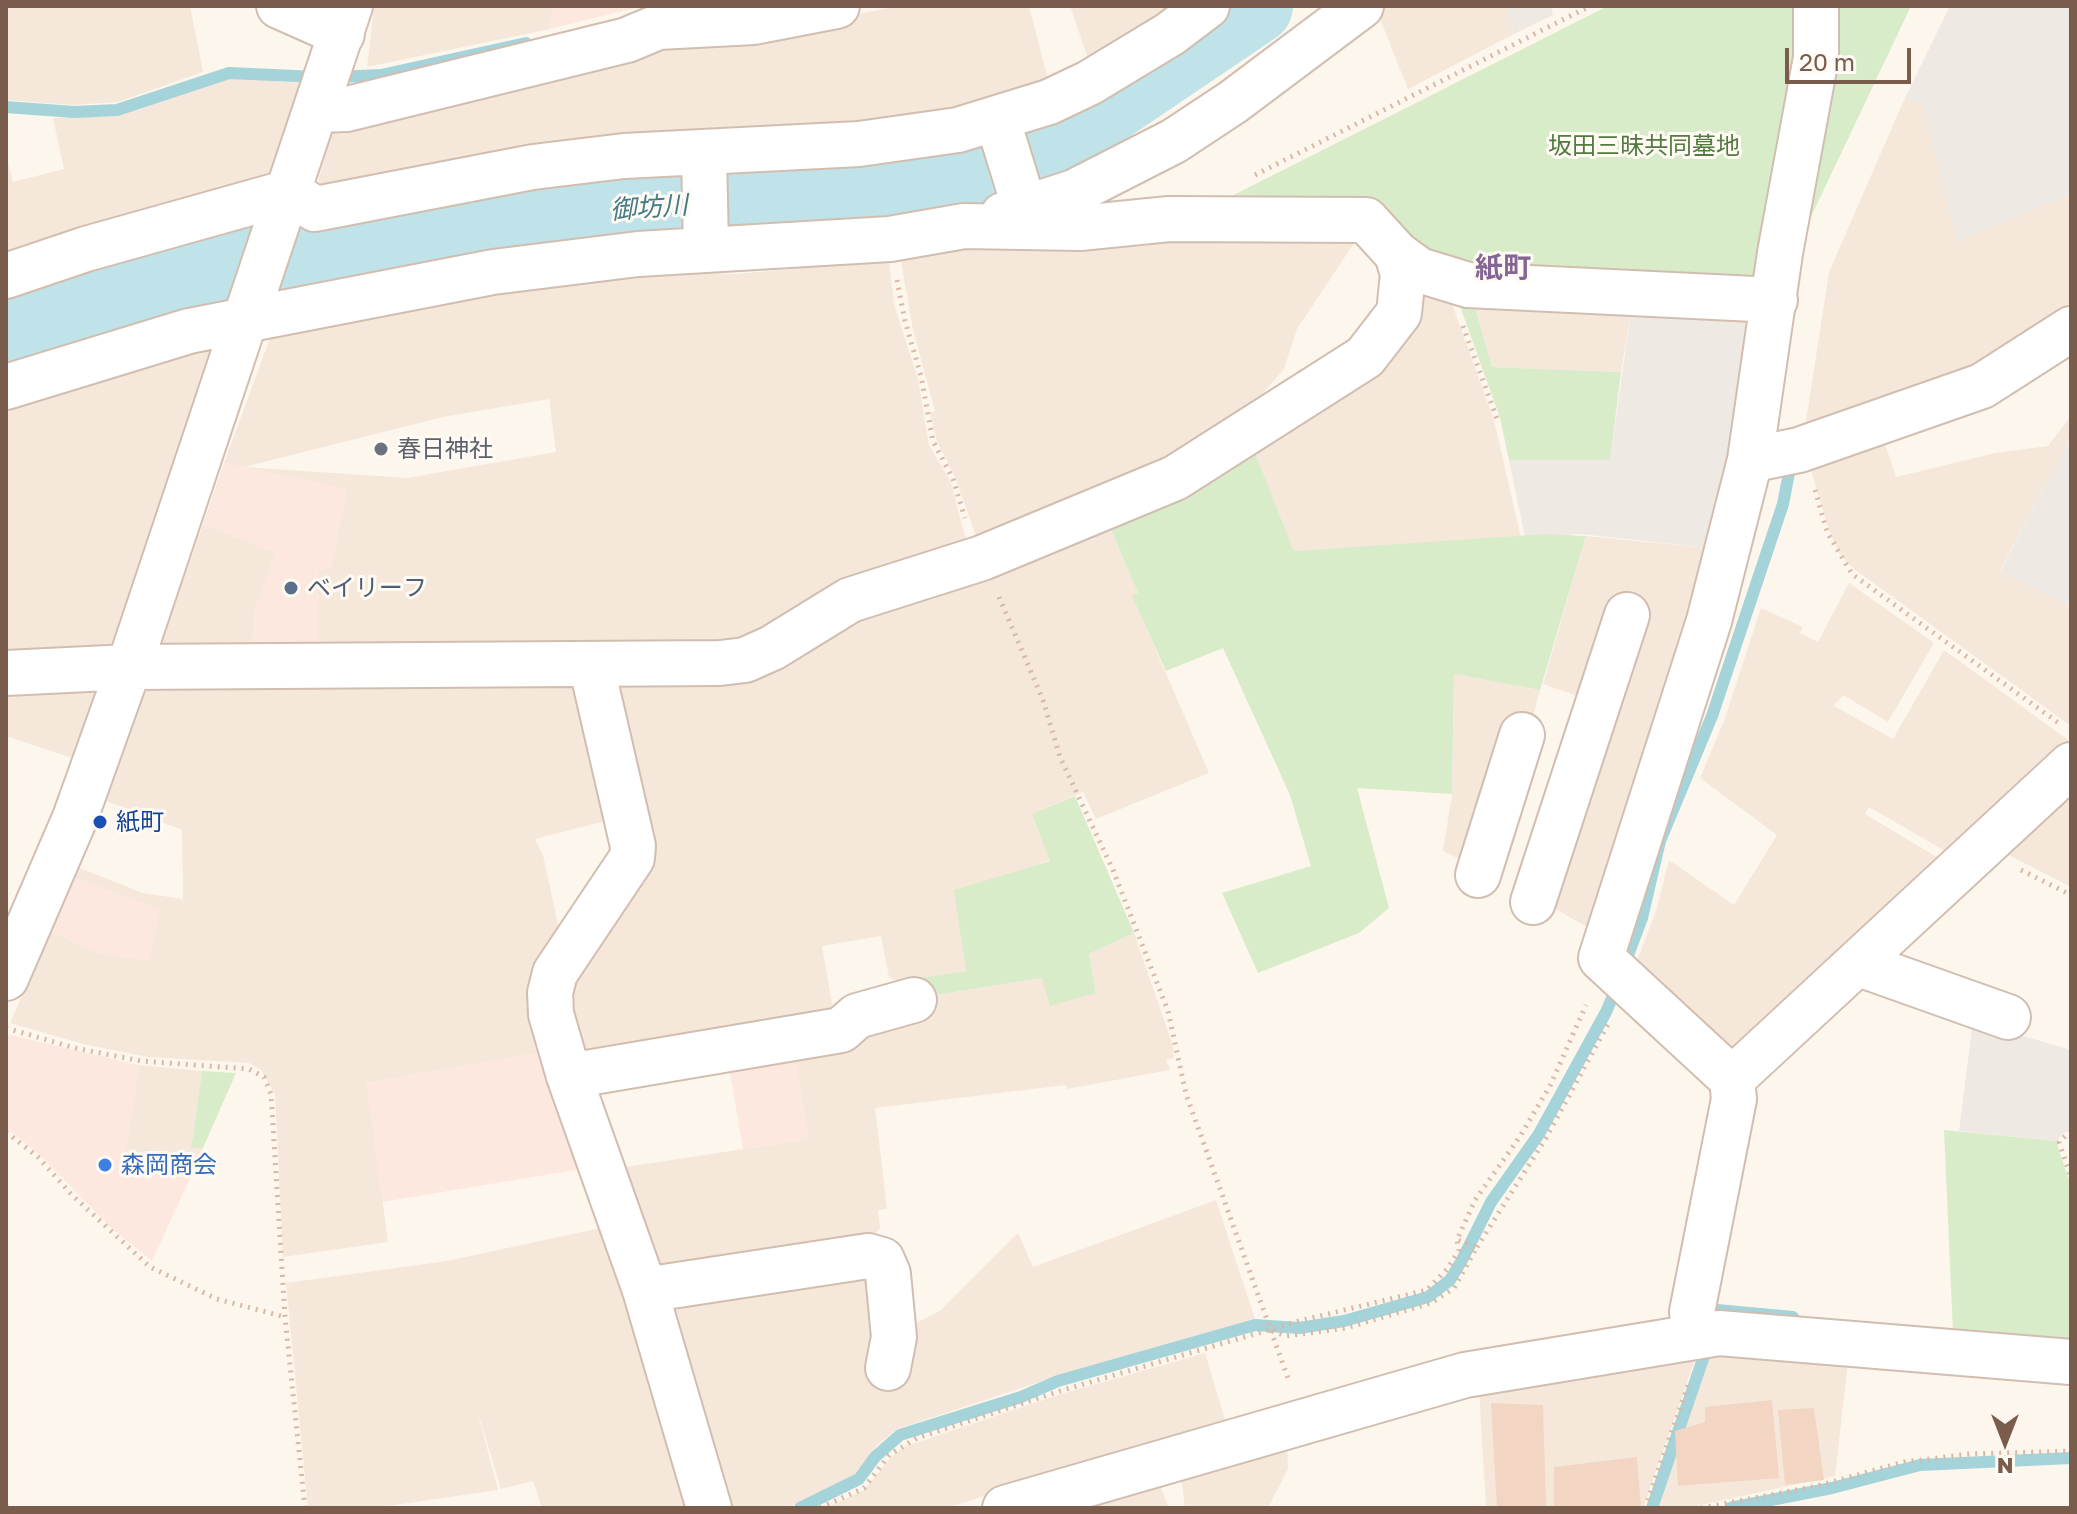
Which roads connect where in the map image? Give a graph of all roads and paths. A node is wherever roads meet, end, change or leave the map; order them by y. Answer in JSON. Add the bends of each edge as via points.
{"nodes":[{"id":1,"x":279,"y":6,"type":"edge"},
{"id":2,"x":837,"y":6,"type":"edge"},
{"id":3,"x":1207,"y":6,"type":"edge"},
{"id":4,"x":1361,"y":6,"type":"edge"},
{"id":5,"x":1590,"y":6,"type":"edge"},
{"id":6,"x":1816,"y":6,"type":"edge"},
{"id":7,"x":670,"y":17,"type":"edge"},
{"id":8,"x":334,"y":59,"type":"edge"},
{"id":9,"x":997,"y":118,"type":"junction"},
{"id":10,"x":704,"y":152,"type":"junction"},
{"id":11,"x":1249,"y":178,"type":"dead end"},
{"id":12,"x":284,"y":202,"type":"junction"},
{"id":13,"x":1025,"y":209,"type":"junction"},
{"id":14,"x":964,"y":226,"type":"junction"},
{"id":15,"x":890,"y":239,"type":"junction"},
{"id":16,"x":706,"y":249,"type":"junction"},
{"id":17,"x":1397,"y":254,"type":"junction"},
{"id":18,"x":6,"y":276,"type":"edge"},
{"id":19,"x":1447,"y":281,"type":"junction"},
{"id":20,"x":1775,"y":300,"type":"junction"},
{"id":21,"x":247,"y":321,"type":"junction"},
{"id":22,"x":2071,"y":329,"type":"edge"},
{"id":23,"x":6,"y":387,"type":"edge"},
{"id":24,"x":1497,"y":419,"type":"dead end"},
{"id":25,"x":1750,"y":460,"type":"junction"},
{"id":26,"x":1827,"y":532,"type":"dead end"},
{"id":27,"x":982,"y":558,"type":"junction"},
{"id":28,"x":1627,"y":615,"type":"dead end"},
{"id":29,"x":591,"y":664,"type":"junction"},
{"id":30,"x":129,"y":667,"type":"junction"},
{"id":31,"x":6,"y":673,"type":"edge"},
{"id":32,"x":2071,"y":731,"type":"edge"},
{"id":33,"x":1522,"y":735,"type":"dead end"},
{"id":34,"x":2071,"y":765,"type":"edge"},
{"id":35,"x":1981,"y":849,"type":"junction"},
{"id":36,"x":1478,"y":875,"type":"dead end"},
{"id":37,"x":2071,"y":895,"type":"edge"},
{"id":38,"x":1533,"y":902,"type":"dead end"},
{"id":39,"x":1859,"y":964,"type":"junction"},
{"id":40,"x":1614,"y":971,"type":"junction"},
{"id":41,"x":6,"y":978,"type":"edge"},
{"id":42,"x":914,"y":1000,"type":"dead end"},
{"id":43,"x":2008,"y":1017,"type":"dead end"},
{"id":44,"x":6,"y":1028,"type":"edge"},
{"id":45,"x":569,"y":1076,"type":"junction"},
{"id":46,"x":1732,"y":1079,"type":"junction"},
{"id":47,"x":2071,"y":1131,"type":"edge"},
{"id":48,"x":6,"y":1132,"type":"edge"},
{"id":49,"x":2071,"y":1177,"type":"edge"},
{"id":50,"x":1457,"y":1240,"type":"junction"},
{"id":51,"x":1477,"y":1247,"type":"junction"},
{"id":52,"x":645,"y":1290,"type":"junction"},
{"id":53,"x":285,"y":1317,"type":"junction"},
{"id":54,"x":1271,"y":1330,"type":"junction"},
{"id":55,"x":1696,"y":1337,"type":"junction"},
{"id":56,"x":2071,"y":1362,"type":"edge"},
{"id":57,"x":888,"y":1368,"type":"dead end"},
{"id":58,"x":1304,"y":1424,"type":"junction"},
{"id":59,"x":2071,"y":1451,"type":"edge"},
{"id":60,"x":305,"y":1508,"type":"edge"},
{"id":61,"x":709,"y":1508,"type":"edge"},
{"id":62,"x":820,"y":1508,"type":"edge"},
{"id":63,"x":1005,"y":1508,"type":"edge"},
{"id":64,"x":1645,"y":1508,"type":"edge"},
{"id":65,"x":1701,"y":1508,"type":"edge"}],
"edges":[{"from":1,"to":8,"type":"street"},
{"from":2,"to":7,"type":"street","via":[[754,22]]},
{"from":3,"to":9,"type":"street","via":[[1089,83]]},
{"from":4,"to":13,"type":"street","via":[[1174,141],[1074,192]]},
{"from":5,"to":11,"type":"path"},
{"from":6,"to":20,"type":"street","via":[[1814,69]]},
{"from":7,"to":8,"type":"street","via":[[627,40],[362,105]]},
{"from":8,"to":12,"type":"street"},
{"from":9,"to":10,"type":"street","via":[[909,139]]},
{"from":9,"to":13,"type":"street"},
{"from":10,"to":12,"type":"street","via":[[533,167],[315,209]]},
{"from":10,"to":16,"type":"street"},
{"from":12,"to":18,"type":"street","via":[[86,249]]},
{"from":12,"to":21,"type":"street"},
{"from":13,"to":14,"type":"street"},
{"from":14,"to":15,"type":"street"},
{"from":14,"to":17,"type":"street","via":[[1366,220]]},
{"from":15,"to":16,"type":"street"},
{"from":15,"to":27,"type":"path","via":[[933,441]]},
{"from":16,"to":21,"type":"street","via":[[574,259]]},
{"from":17,"to":19,"type":"street"},
{"from":17,"to":27,"type":"street","via":[[1403,274],[1399,313],[1365,357],[1175,478]]},
{"from":19,"to":20,"type":"street","via":[[1497,289]]},
{"from":19,"to":24,"type":"path"},
{"from":20,"to":25,"type":"street"},
{"from":21,"to":23,"type":"street","via":[[160,339]]},
{"from":21,"to":30,"type":"street"},
{"from":22,"to":25,"type":"street","via":[[1982,386],[1799,450]]},
{"from":25,"to":40,"type":"street"},
{"from":26,"to":32,"type":"path","via":[[1852,574]]},
{"from":27,"to":29,"type":"street","via":[[850,600],[745,660]]},
{"from":27,"to":54,"type":"path","via":[[1168,1011],[1186,1094]]},
{"from":28,"to":38,"type":"street"},
{"from":29,"to":30,"type":"street"},
{"from":29,"to":45,"type":"street","via":[[633,846],[628,867],[555,973],[551,1014]]},
{"from":30,"to":31,"type":"street"},
{"from":30,"to":41,"type":"street","via":[[75,818]]},
{"from":33,"to":36,"type":"street"},
{"from":34,"to":35,"type":"street"},
{"from":35,"to":37,"type":"path"},
{"from":35,"to":39,"type":"street","via":[[1868,950]]},
{"from":39,"to":43,"type":"street"},
{"from":39,"to":46,"type":"street"},
{"from":40,"to":46,"type":"street"},
{"from":40,"to":50,"type":"path","via":[[1585,1010],[1550,1086],[1475,1200]]},
{"from":40,"to":51,"type":"path","via":[[1546,1138]]},
{"from":42,"to":45,"type":"street","via":[[857,1016],[841,1030]]},
{"from":44,"to":53,"type":"path","via":[[141,1061],[249,1069],[264,1077],[271,1094]]},
{"from":45,"to":52,"type":"street"},
{"from":46,"to":55,"type":"street","via":[[1734,1099],[1692,1312]]},
{"from":47,"to":49,"type":"path","via":[[2059,1142]]},
{"from":48,"to":53,"type":"path","via":[[150,1267],[226,1303]]},
{"from":50,"to":51,"type":"path"},
{"from":50,"to":54,"type":"path","via":[[1459,1250],[1427,1290]]},
{"from":51,"to":54,"type":"path","via":[[1454,1288],[1431,1303],[1332,1331],[1286,1336]]},
{"from":52,"to":57,"type":"street","via":[[868,1256],[882,1260],[894,1337]]},
{"from":52,"to":61,"type":"street"},
{"from":53,"to":60,"type":"path"},
{"from":54,"to":58,"type":"path"},
{"from":54,"to":62,"type":"path","via":[[905,1443],[864,1488]]},
{"from":55,"to":56,"type":"street","via":[[1719,1333]]},
{"from":55,"to":58,"type":"street","via":[[1465,1375]]},
{"from":55,"to":64,"type":"path","via":[[1699,1353]]},
{"from":58,"to":63,"type":"street"},
{"from":59,"to":65,"type":"path","via":[[1904,1462],[1817,1486]]}]}
